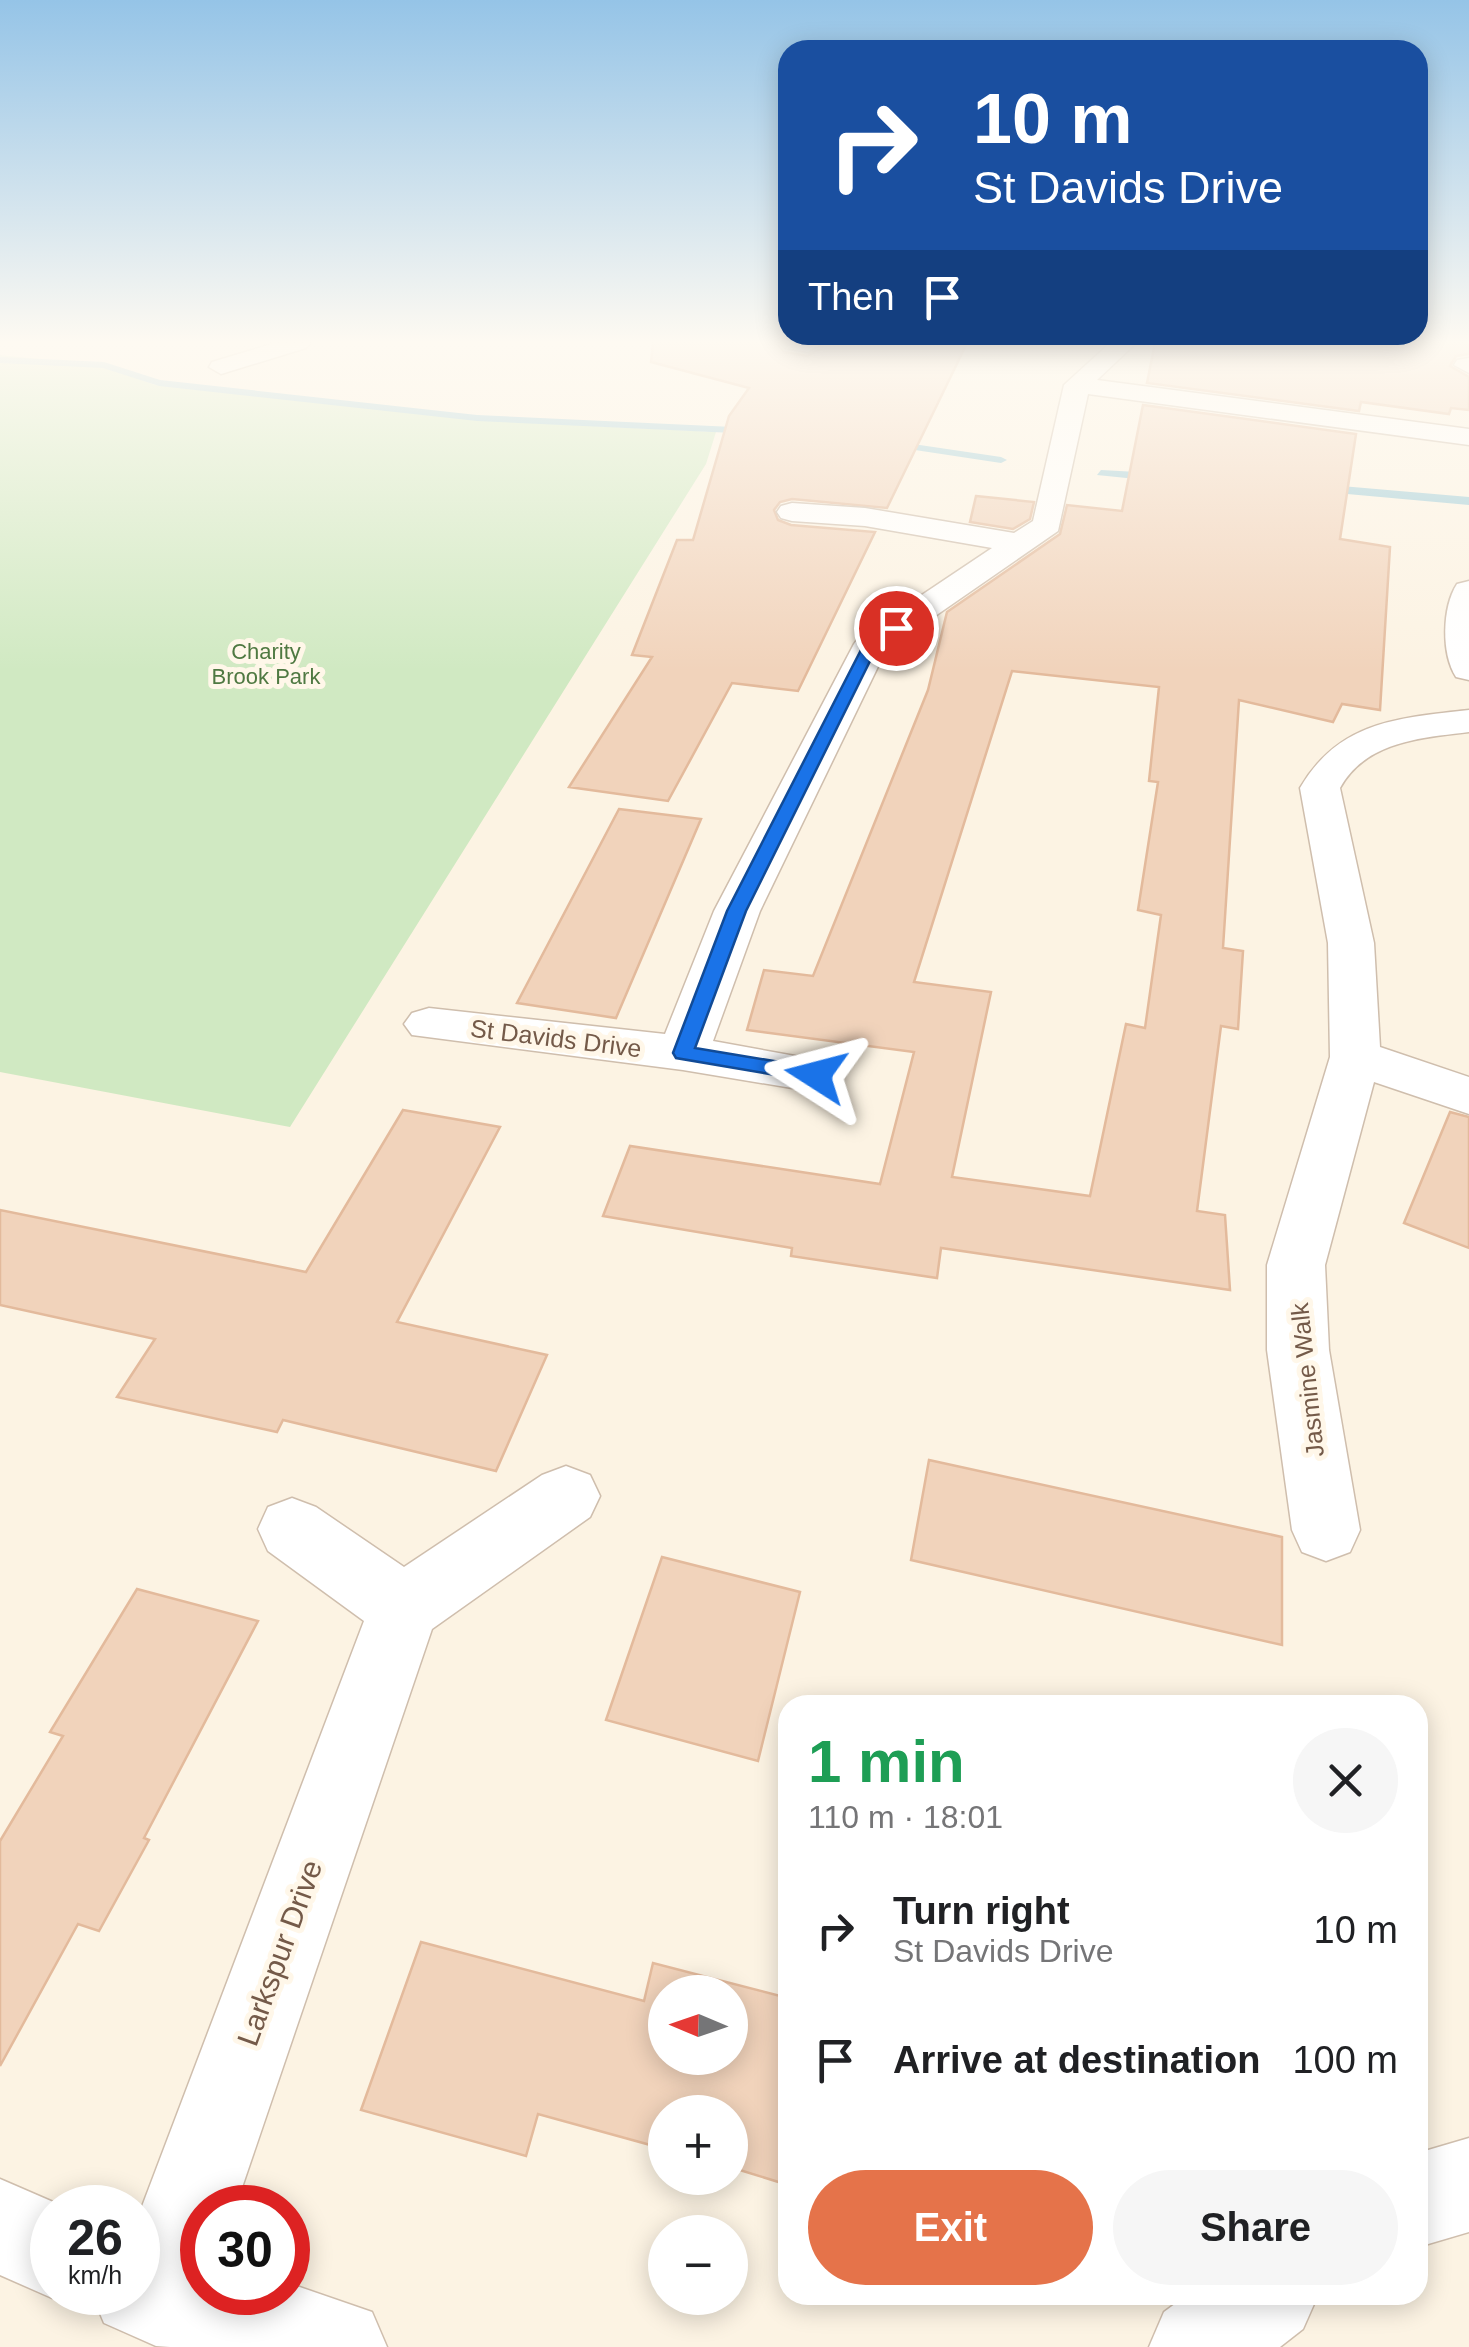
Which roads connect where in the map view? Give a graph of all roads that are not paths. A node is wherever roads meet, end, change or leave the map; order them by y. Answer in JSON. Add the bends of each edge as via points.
{"nodes":[{"id":1,"x":1063,"y":453,"type":"edge"},
{"id":2,"x":792,"y":512,"type":"dead end"},
{"id":3,"x":865,"y":517,"type":"junction"},
{"id":4,"x":1023,"y":544,"type":"junction"},
{"id":5,"x":856,"y":548,"type":"dead end"},
{"id":6,"x":1469,"y":591,"type":"edge"},
{"id":7,"x":1469,"y":670,"type":"edge"},
{"id":8,"x":1469,"y":721,"type":"edge"},
{"id":9,"x":429,"y":1024,"type":"dead end"},
{"id":10,"x":683,"y":1053,"type":"junction"},
{"id":11,"x":1355,"y":1058,"type":"junction"},
{"id":12,"x":816,"y":1075,"type":"dead end"},
{"id":13,"x":1469,"y":1096,"type":"edge"},
{"id":14,"x":566,"y":1496,"type":"dead end"},
{"id":15,"x":292,"y":1529,"type":"dead end"},
{"id":16,"x":1326,"y":1530,"type":"dead end"},
{"id":17,"x":404,"y":1608,"type":"junction"},
{"id":18,"x":1469,"y":2185,"type":"edge"},
{"id":19,"x":1428,"y":2197,"type":"edge"},
{"id":20,"x":0,"y":2226,"type":"edge"},
{"id":21,"x":30,"y":2240,"type":"edge"},
{"id":22,"x":160,"y":2258,"type":"edge"},
{"id":23,"x":160,"y":2297,"type":"edge"},
{"id":24,"x":1255,"y":2305,"type":"edge"},
{"id":25,"x":337,"y":2347,"type":"edge"},
{"id":26,"x":1199,"y":2347,"type":"edge"}],
"edges":[{"from":1,"to":4,"type":"street","via":[[1047,525]]},
{"from":2,"to":3,"type":"street"},
{"from":3,"to":4,"type":"street"},
{"from":3,"to":5,"type":"street"},
{"from":4,"to":10,"type":"street","via":[[871,644],[737,911]]},
{"from":6,"to":7,"type":"street","via":[[1462,614]]},
{"from":8,"to":11,"type":"street","name":"Jasmine Walk","via":[[1407,730],[1355,748],[1328,767],[1320,788],[1351,943]]},
{"from":9,"to":10,"type":"street","name":"St Davids Drive"},
{"from":10,"to":12,"type":"street","name":"St Davids Drive"},
{"from":11,"to":13,"type":"street"},
{"from":11,"to":16,"type":"street","name":"Jasmine Walk","via":[[1296,1265],[1298,1350]]},
{"from":14,"to":17,"type":"street"},
{"from":15,"to":17,"type":"street"},
{"from":17,"to":22,"type":"street","name":"Larkspur Drive"},
{"from":18,"to":19,"type":"street"},
{"from":20,"to":21,"type":"street"},
{"from":23,"to":25,"type":"street","name":"Larkspur Drive"},
{"from":24,"to":26,"type":"street"}]}
